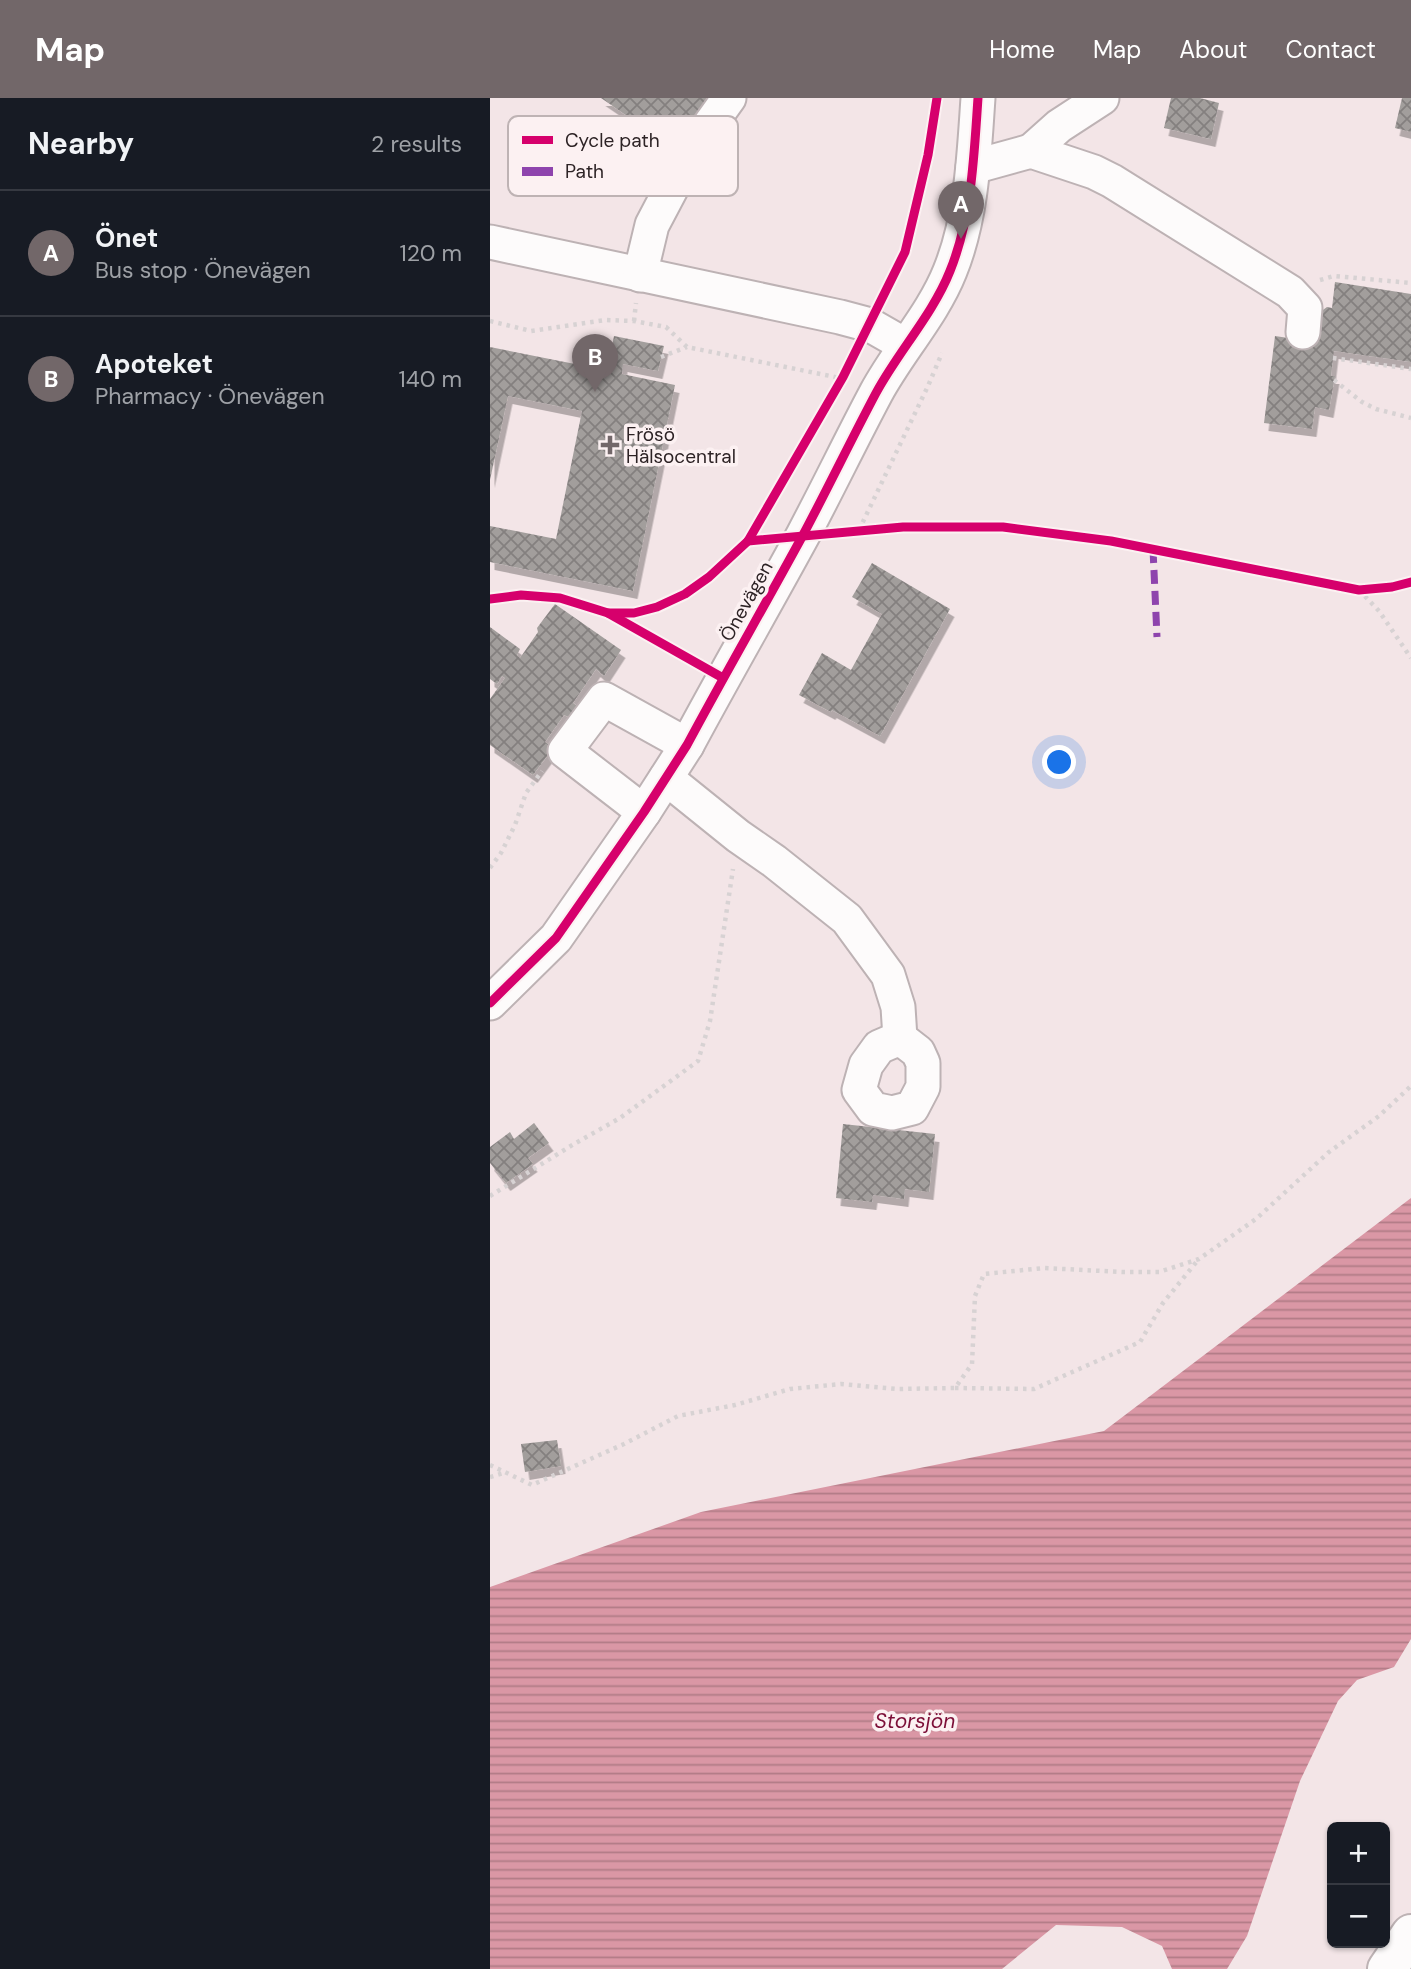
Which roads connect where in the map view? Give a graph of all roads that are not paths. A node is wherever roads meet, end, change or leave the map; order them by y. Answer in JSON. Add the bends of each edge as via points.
{"nodes":[{"id":1,"x":729,"y":98,"type":"edge"},
{"id":2,"x":978,"y":98,"type":"edge"},
{"id":3,"x":1102,"y":98,"type":"edge"},
{"id":4,"x":716,"y":116,"type":"edge"},
{"id":5,"x":1031,"y":151,"type":"junction"},
{"id":6,"x":973,"y":167,"type":"junction"},
{"id":7,"x":667,"y":196,"type":"edge"},
{"id":8,"x":490,"y":242,"type":"edge"},
{"id":9,"x":640,"y":275,"type":"junction"},
{"id":10,"x":1303,"y":332,"type":"dead end"},
{"id":11,"x":905,"y":345,"type":"junction"},
{"id":12,"x":687,"y":745,"type":"junction"},
{"id":13,"x":666,"y":778,"type":"junction"},
{"id":14,"x":644,"y":812,"type":"junction"},
{"id":15,"x":490,"y":1003,"type":"edge"},
{"id":16,"x":900,"y":1038,"type":"dead end"},
{"id":17,"x":1411,"y":1934,"type":"edge"},
{"id":18,"x":1387,"y":1969,"type":"edge"}],
"edges":[{"from":1,"to":4,"type":"street"},
{"from":2,"to":6,"type":"street","name":"Önevägen"},
{"from":3,"to":5,"type":"street"},
{"from":5,"to":6,"type":"street"},
{"from":5,"to":10,"type":"street","via":[[1112,181],[1290,292],[1305,308]]},
{"from":6,"to":11,"type":"street","name":"Önevägen","via":[[961,239],[950,272]]},
{"from":7,"to":9,"type":"street","via":[[652,225]]},
{"from":8,"to":9,"type":"street"},
{"from":9,"to":11,"type":"street","via":[[870,325]]},
{"from":11,"to":12,"type":"street","name":"Önevägen"},
{"from":12,"to":13,"type":"street","name":"Önevägen"},
{"from":12,"to":14,"type":"street","via":[[604,699],[565,751]]},
{"from":13,"to":14,"type":"street","name":"Önevägen"},
{"from":13,"to":16,"type":"street","via":[[847,919],[888,975],[898,1007]]},
{"from":14,"to":15,"type":"street","name":"Önevägen","via":[[556,938]]},
{"from":17,"to":18,"type":"main road"}]}
